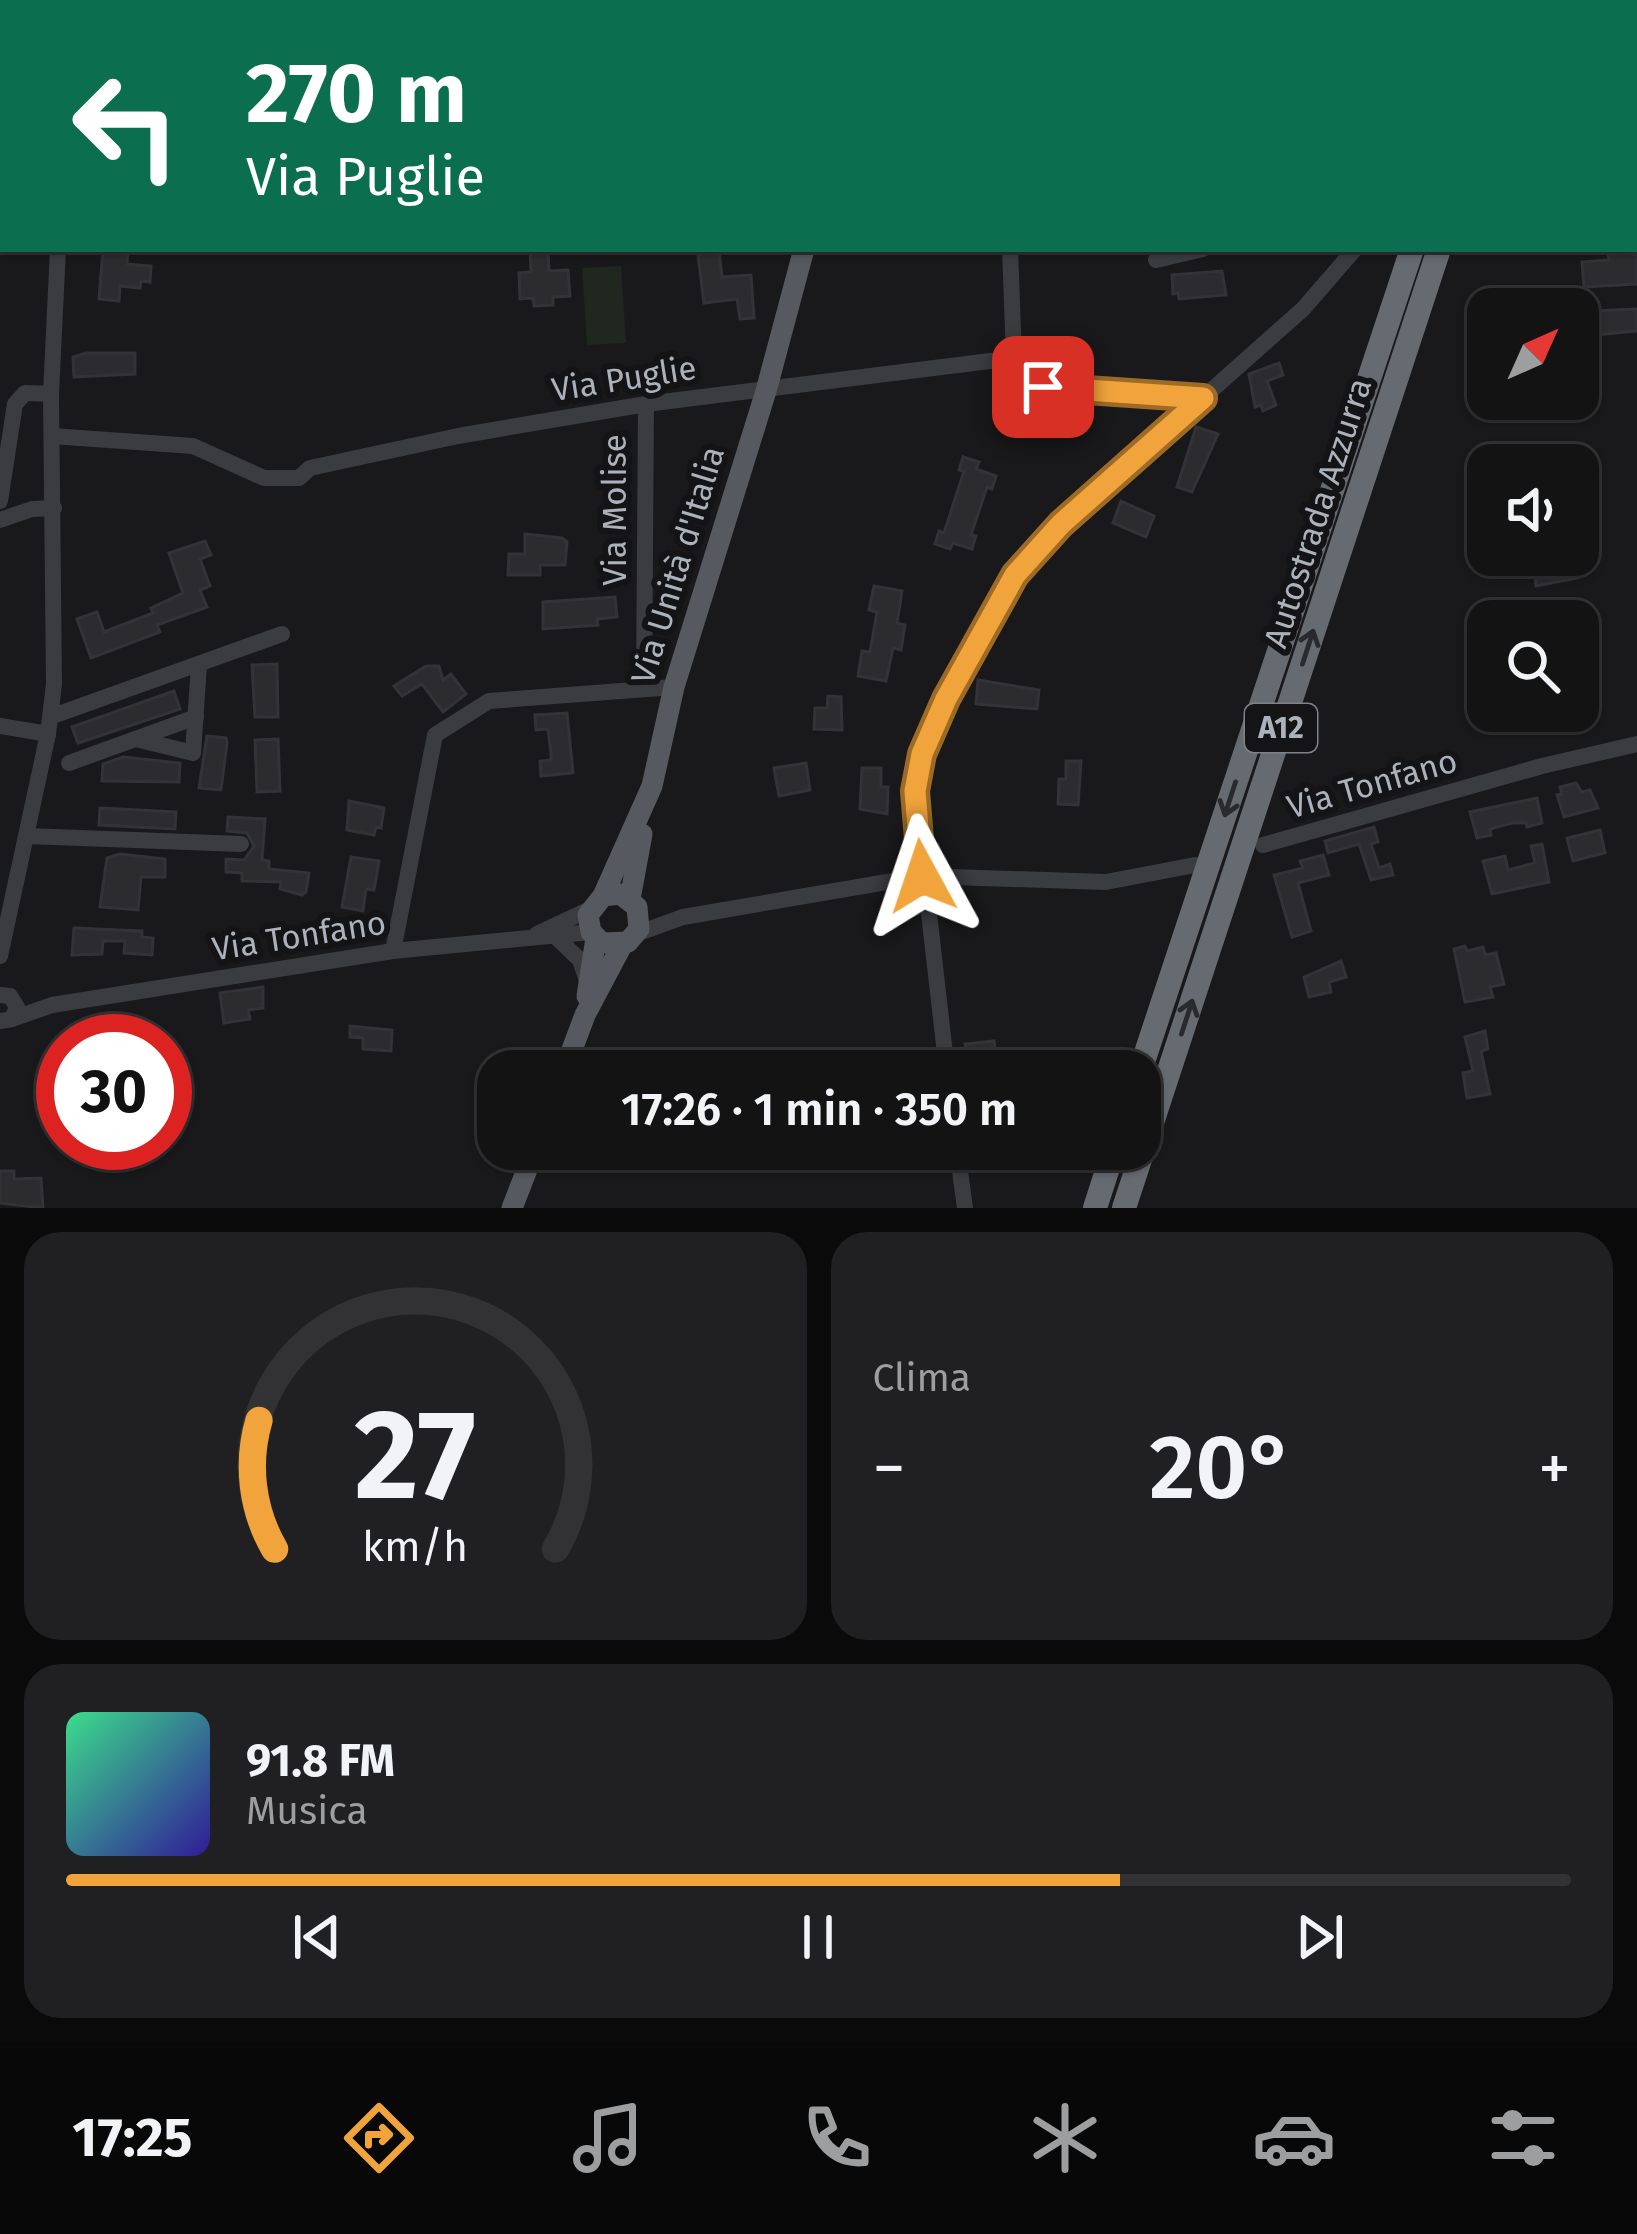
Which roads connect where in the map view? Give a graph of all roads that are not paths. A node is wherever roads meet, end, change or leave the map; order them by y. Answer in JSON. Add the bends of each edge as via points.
{"nodes":[{"id":1,"x":58,"y":252,"type":"edge"},
{"id":2,"x":803,"y":252,"type":"edge"},
{"id":3,"x":1010,"y":252,"type":"edge"},
{"id":4,"x":1190,"y":252,"type":"edge"},
{"id":5,"x":1351,"y":252,"type":"edge"},
{"id":6,"x":1411,"y":252,"type":"edge"},
{"id":7,"x":1438,"y":252,"type":"edge"},
{"id":8,"x":1156,"y":260,"type":"dead end"},
{"id":9,"x":1014,"y":358,"type":"junction"},
{"id":10,"x":766,"y":391,"type":"junction"},
{"id":11,"x":51,"y":394,"type":"junction"},
{"id":12,"x":1203,"y":398,"type":"junction"},
{"id":13,"x":646,"y":404,"type":"junction"},
{"id":14,"x":52,"y":436,"type":"junction"},
{"id":15,"x":0,"y":501,"type":"edge"},
{"id":16,"x":54,"y":508,"type":"junction"},
{"id":17,"x":0,"y":520,"type":"edge"},
{"id":18,"x":282,"y":634,"type":"dead end"},
{"id":19,"x":200,"y":665,"type":"junction"},
{"id":20,"x":674,"y":687,"type":"junction"},
{"id":21,"x":644,"y":689,"type":"junction"},
{"id":22,"x":196,"y":717,"type":"junction"},
{"id":23,"x":0,"y":726,"type":"edge"},
{"id":24,"x":49,"y":726,"type":"junction"},
{"id":25,"x":136,"y":739,"type":"junction"},
{"id":26,"x":1637,"y":744,"type":"edge"},
{"id":27,"x":69,"y":763,"type":"dead end"},
{"id":28,"x":652,"y":786,"type":"junction"},
{"id":29,"x":27,"y":836,"type":"junction"},
{"id":30,"x":241,"y":844,"type":"dead end"},
{"id":31,"x":1263,"y":845,"type":"dead end"},
{"id":32,"x":1195,"y":865,"type":"dead end"},
{"id":33,"x":922,"y":876,"type":"junction"},
{"id":34,"x":634,"y":903,"type":"junction"},
{"id":35,"x":683,"y":917,"type":"junction"},
{"id":36,"x":595,"y":919,"type":"junction"},
{"id":37,"x":536,"y":934,"type":"junction"},
{"id":38,"x":556,"y":937,"type":"junction"},
{"id":39,"x":629,"y":939,"type":"junction"},
{"id":40,"x":393,"y":951,"type":"junction"},
{"id":41,"x":0,"y":956,"type":"edge"},
{"id":42,"x":0,"y":976,"type":"edge"},
{"id":43,"x":589,"y":985,"type":"junction"},
{"id":44,"x":7,"y":1006,"type":"edge"},
{"id":45,"x":585,"y":1015,"type":"junction"},
{"id":46,"x":572,"y":1050,"type":"edge"},
{"id":47,"x":943,"y":1050,"type":"edge"},
{"id":48,"x":1147,"y":1050,"type":"edge"},
{"id":49,"x":527,"y":1170,"type":"edge"},
{"id":50,"x":960,"y":1170,"type":"edge"},
{"id":51,"x":1107,"y":1170,"type":"edge"},
{"id":52,"x":512,"y":1208,"type":"edge"},
{"id":53,"x":965,"y":1208,"type":"edge"},
{"id":54,"x":1095,"y":1208,"type":"edge"},
{"id":55,"x":1124,"y":1208,"type":"edge"}],
"edges":[{"from":1,"to":11,"type":"street"},
{"from":2,"to":10,"type":"main road","name":"Via Unità d'Italia"},
{"from":3,"to":9,"type":"street"},
{"from":4,"to":8,"type":"street"},
{"from":5,"to":12,"type":"street","via":[[1303,309]]},
{"from":6,"to":48,"type":"highway","name":"Autostrada Azzurra","number":"A12","one_way":true},
{"from":55,"to":7,"type":"highway","name":"Autostrada Azzurra","number":"A12","one_way":true},
{"from":9,"to":10,"type":"street","name":"Via Puglie"},
{"from":9,"to":12,"type":"street","via":[[1024,379],[1043,387]]},
{"from":10,"to":13,"type":"street","name":"Via Puglie"},
{"from":10,"to":20,"type":"main road","name":"Via Unità d'Italia"},
{"from":11,"to":14,"type":"street"},
{"from":11,"to":15,"type":"street","via":[[25,393],[15,404]]},
{"from":12,"to":33,"type":"street","via":[[1015,575],[922,754],[915,791]]},
{"from":13,"to":14,"type":"street","name":"Via Puglie","via":[[310,468],[299,478],[265,478],[193,446]]},
{"from":13,"to":21,"type":"street","name":"Via Molise"},
{"from":14,"to":16,"type":"street"},
{"from":16,"to":17,"type":"street"},
{"from":16,"to":24,"type":"street"},
{"from":18,"to":19,"type":"street"},
{"from":19,"to":22,"type":"street"},
{"from":19,"to":24,"type":"street"},
{"from":20,"to":21,"type":"street"},
{"from":20,"to":28,"type":"main road","name":"Via Unità d'Italia"},
{"from":21,"to":40,"type":"street","via":[[489,701],[435,736]]},
{"from":22,"to":25,"type":"street"},
{"from":22,"to":25,"type":"street","via":[[193,753]]},
{"from":23,"to":24,"type":"street"},
{"from":24,"to":29,"type":"street"},
{"from":25,"to":27,"type":"street"},
{"from":26,"to":31,"type":"street","name":"Via Tonfano"},
{"from":28,"to":34,"type":"main road"},
{"from":28,"to":36,"type":"main road","name":"Via Unità d'Italia"},
{"from":29,"to":30,"type":"street"},
{"from":29,"to":41,"type":"street"},
{"from":32,"to":33,"type":"street","via":[[1106,882]]},
{"from":33,"to":35,"type":"street"},
{"from":33,"to":47,"type":"street"},
{"from":34,"to":35,"type":"street"},
{"from":34,"to":36,"type":"main road","via":[[614,893]]},
{"from":34,"to":39,"type":"main road","via":[[640,918]]},
{"from":35,"to":39,"type":"street"},
{"from":36,"to":37,"type":"street"},
{"from":36,"to":38,"type":"street","name":"Via Tonfano"},
{"from":36,"to":39,"type":"main road","via":[[608,945]]},
{"from":36,"to":43,"type":"main road","name":"Via Unità d'Italia"},
{"from":37,"to":38,"type":"street","name":"Via Tonfano"},
{"from":37,"to":40,"type":"street","name":"Via Tonfano"},
{"from":38,"to":43,"type":"street","via":[[580,960]]},
{"from":39,"to":45,"type":"main road"},
{"from":40,"to":44,"type":"street","name":"Via Tonfano"},
{"from":42,"to":44,"type":"street"},
{"from":43,"to":45,"type":"main road","name":"Via Unità d'Italia"},
{"from":45,"to":46,"type":"main road"},
{"from":49,"to":52,"type":"main road"},
{"from":50,"to":53,"type":"street"},
{"from":51,"to":54,"type":"highway"}]}
